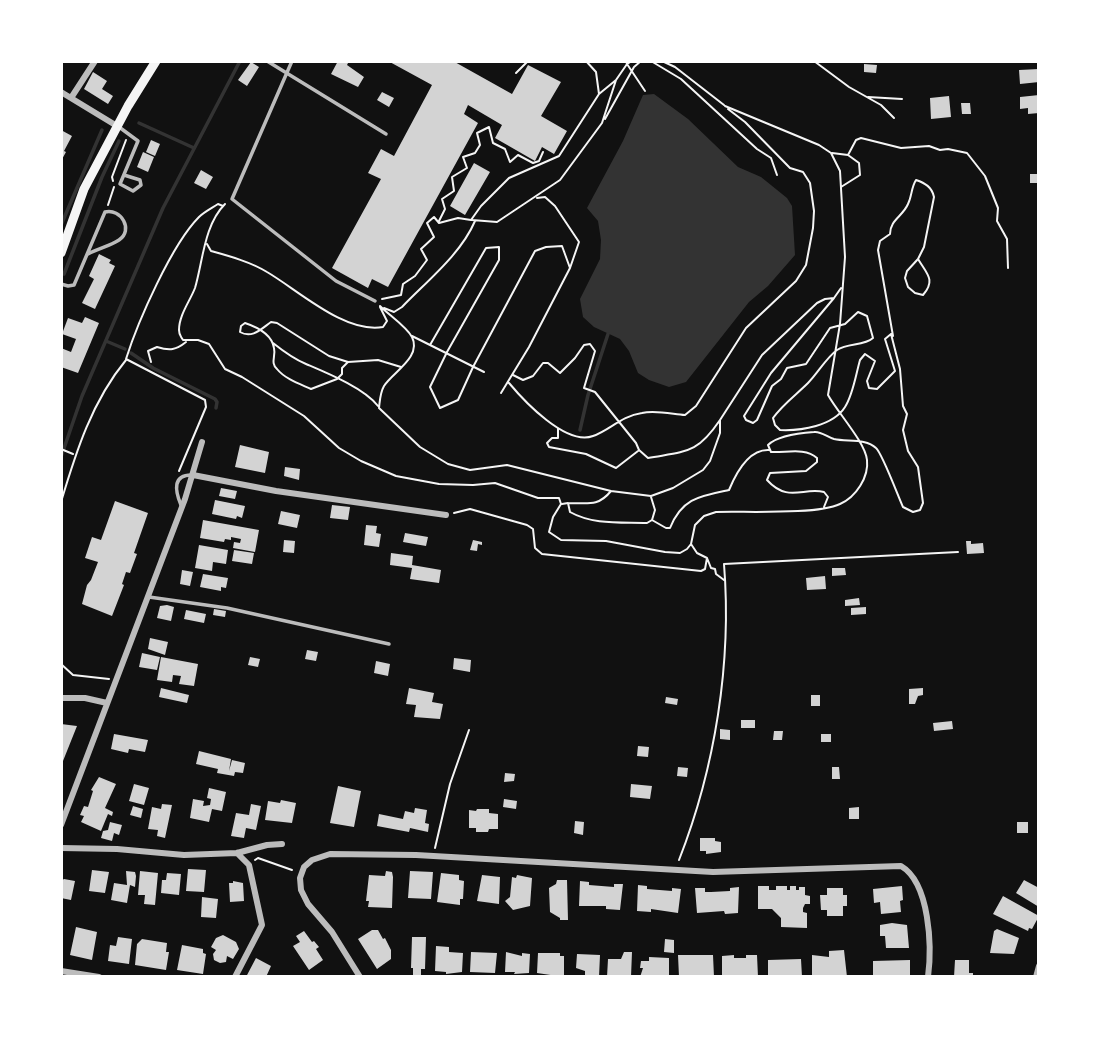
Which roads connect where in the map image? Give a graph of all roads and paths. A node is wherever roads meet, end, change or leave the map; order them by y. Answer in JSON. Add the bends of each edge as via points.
{"nodes":[{"id":1,"x":95,"y":61,"type":"edge"},
{"id":2,"x":156,"y":61,"type":"edge"},
{"id":3,"x":267,"y":61,"type":"edge"},
{"id":4,"x":292,"y":61,"type":"edge"},
{"id":5,"x":528,"y":61,"type":"edge"},
{"id":6,"x":586,"y":61,"type":"edge"},
{"id":7,"x":632,"y":61,"type":"edge"},
{"id":8,"x":641,"y":61,"type":"edge"},
{"id":9,"x":651,"y":61,"type":"edge"},
{"id":10,"x":662,"y":61,"type":"edge"},
{"id":11,"x":814,"y":61,"type":"edge"},
{"id":12,"x":626,"y":63,"type":"edge"},
{"id":13,"x":286,"y":73,"type":"junction"},
{"id":14,"x":516,"y":73,"type":"dead end"},
{"id":15,"x":631,"y":73,"type":"junction"},
{"id":16,"x":616,"y":80,"type":"junction"},
{"id":17,"x":645,"y":91,"type":"dead end"},
{"id":18,"x":61,"y":92,"type":"edge"},
{"id":19,"x":599,"y":94,"type":"junction"},
{"id":20,"x":867,"y":97,"type":"junction"},
{"id":21,"x":71,"y":98,"type":"junction"},
{"id":22,"x":902,"y":99,"type":"dead end"},
{"id":23,"x":725,"y":106,"type":"junction"},
{"id":24,"x":894,"y":118,"type":"dead end"},
{"id":25,"x":603,"y":123,"type":"junction"},
{"id":26,"x":117,"y":126,"type":"junction"},
{"id":27,"x":386,"y":134,"type":"dead end"},
{"id":28,"x":129,"y":135,"type":"junction"},
{"id":29,"x":543,"y":152,"type":"dead end"},
{"id":30,"x":831,"y":153,"type":"junction"},
{"id":31,"x":848,"y":155,"type":"junction"},
{"id":32,"x":777,"y":174,"type":"dead end"},
{"id":33,"x":124,"y":175,"type":"junction"},
{"id":34,"x":841,"y":187,"type":"junction"},
{"id":35,"x":537,"y":198,"type":"junction"},
{"id":36,"x":232,"y":199,"type":"junction"},
{"id":37,"x":223,"y":206,"type":"junction"},
{"id":38,"x":105,"y":212,"type":"junction"},
{"id":39,"x":471,"y":219,"type":"junction"},
{"id":40,"x":475,"y":220,"type":"junction"},
{"id":41,"x":438,"y":222,"type":"junction"},
{"id":42,"x":207,"y":241,"type":"junction"},
{"id":43,"x":61,"y":253,"type":"edge"},
{"id":44,"x":88,"y":254,"type":"junction"},
{"id":45,"x":919,"y":259,"type":"junction"},
{"id":46,"x":570,"y":268,"type":"junction"},
{"id":47,"x":1008,"y":268,"type":"dead end"},
{"id":48,"x":61,"y":284,"type":"edge"},
{"id":49,"x":843,"y":285,"type":"junction"},
{"id":50,"x":834,"y":299,"type":"junction"},
{"id":51,"x":374,"y":301,"type":"junction"},
{"id":52,"x":380,"y":306,"type":"junction"},
{"id":53,"x":840,"y":324,"type":"junction"},
{"id":54,"x":260,"y":330,"type":"junction"},
{"id":55,"x":411,"y":335,"type":"junction"},
{"id":56,"x":893,"y":337,"type":"junction"},
{"id":57,"x":187,"y":341,"type":"junction"},
{"id":58,"x":272,"y":343,"type":"junction"},
{"id":59,"x":430,"y":345,"type":"junction"},
{"id":60,"x":836,"y":350,"type":"junction"},
{"id":61,"x":447,"y":352,"type":"junction"},
{"id":62,"x":126,"y":359,"type":"junction"},
{"id":63,"x":151,"y":362,"type":"dead end"},
{"id":64,"x":348,"y":362,"type":"junction"},
{"id":65,"x":402,"y":367,"type":"junction"},
{"id":66,"x":473,"y":367,"type":"junction"},
{"id":67,"x":484,"y":372,"type":"dead end"},
{"id":68,"x":513,"y":375,"type":"junction"},
{"id":69,"x":337,"y":379,"type":"junction"},
{"id":70,"x":509,"y":383,"type":"junction"},
{"id":71,"x":501,"y":393,"type":"dead end"},
{"id":72,"x":379,"y":408,"type":"junction"},
{"id":73,"x":838,"y":414,"type":"junction"},
{"id":74,"x":618,"y":420,"type":"junction"},
{"id":75,"x":720,"y":420,"type":"junction"},
{"id":76,"x":558,"y":428,"type":"junction"},
{"id":77,"x":202,"y":442,"type":"dead end"},
{"id":78,"x":859,"y":442,"type":"junction"},
{"id":79,"x":61,"y":449,"type":"edge"},
{"id":80,"x":639,"y":450,"type":"junction"},
{"id":81,"x":771,"y":450,"type":"junction"},
{"id":82,"x":75,"y":454,"type":"junction"},
{"id":83,"x":193,"y":475,"type":"junction"},
{"id":84,"x":178,"y":479,"type":"junction"},
{"id":85,"x":611,"y":491,"type":"junction"},
{"id":86,"x":651,"y":496,"type":"junction"},
{"id":87,"x":61,"y":502,"type":"edge"},
{"id":88,"x":568,"y":503,"type":"junction"},
{"id":89,"x":561,"y":504,"type":"junction"},
{"id":90,"x":181,"y":507,"type":"junction"},
{"id":91,"x":823,"y":508,"type":"junction"},
{"id":92,"x":446,"y":515,"type":"joint"},
{"id":93,"x":652,"y":520,"type":"junction"},
{"id":94,"x":691,"y":544,"type":"junction"},
{"id":95,"x":958,"y":552,"type":"dead end"},
{"id":96,"x":707,"y":558,"type":"junction"},
{"id":97,"x":725,"y":580,"type":"junction"},
{"id":98,"x":147,"y":597,"type":"junction"},
{"id":99,"x":388,"y":644,"type":"dead end"},
{"id":100,"x":61,"y":664,"type":"edge"},
{"id":101,"x":116,"y":680,"type":"junction"},
{"id":102,"x":61,"y":698,"type":"edge"},
{"id":103,"x":107,"y":703,"type":"junction"},
{"id":104,"x":469,"y":730,"type":"dead end"},
{"id":105,"x":61,"y":825,"type":"edge"},
{"id":106,"x":282,"y":844,"type":"dead end"},
{"id":107,"x":61,"y":848,"type":"edge"},
{"id":108,"x":237,"y":853,"type":"junction"},
{"id":109,"x":433,"y":856,"type":"junction"},
{"id":110,"x":258,"y":858,"type":"dead end"},
{"id":111,"x":289,"y":869,"type":"dead end"},
{"id":112,"x":675,"y":871,"type":"junction"},
{"id":113,"x":1039,"y":966,"type":"edge"},
{"id":114,"x":61,"y":971,"type":"edge"},
{"id":115,"x":99,"y":977,"type":"edge"},
{"id":116,"x":235,"y":977,"type":"edge"},
{"id":117,"x":360,"y":977,"type":"edge"},
{"id":118,"x":928,"y":977,"type":"edge"},
{"id":119,"x":1036,"y":977,"type":"edge"}],
"edges":[{"from":1,"to":21,"type":"street"},
{"from":2,"to":26,"type":"main road"},
{"from":3,"to":13,"type":"lane"},
{"from":4,"to":13,"type":"lane"},
{"from":5,"to":14,"type":"path"},
{"from":6,"to":19,"type":"path","via":[[596,72]]},
{"from":7,"to":12,"type":"path"},
{"from":8,"to":15,"type":"path"},
{"from":9,"to":32,"type":"path","via":[[681,79],[771,158]]},
{"from":10,"to":23,"type":"path"},
{"from":11,"to":20,"type":"path"},
{"from":12,"to":15,"type":"path"},
{"from":12,"to":16,"type":"path"},
{"from":13,"to":27,"type":"lane"},
{"from":13,"to":36,"type":"lane"},
{"from":15,"to":17,"type":"path"},
{"from":15,"to":25,"type":"path"},
{"from":16,"to":19,"type":"path"},
{"from":16,"to":25,"type":"path"},
{"from":18,"to":21,"type":"street"},
{"from":19,"to":39,"type":"path","via":[[559,156],[509,178]]},
{"from":20,"to":22,"type":"path"},
{"from":20,"to":24,"type":"path"},
{"from":21,"to":26,"type":"street"},
{"from":23,"to":30,"type":"path"},
{"from":23,"to":74,"type":"path","via":[[810,183],[813,219],[806,265],[796,281],[746,328],[696,406],[685,415],[644,412]]},
{"from":25,"to":35,"type":"path","via":[[560,180]]},
{"from":26,"to":28,"type":"lane"},
{"from":26,"to":43,"type":"main road","via":[[84,189]]},
{"from":28,"to":33,"type":"lane","via":[[138,141]]},
{"from":28,"to":38,"type":"path","via":[[112,177],[113,191]]},
{"from":29,"to":41,"type":"path","via":[[533,163],[518,155],[510,162],[505,149],[493,143],[489,127],[477,133],[480,145],[475,153],[463,157],[467,168],[452,177],[454,191],[442,200],[445,209]]},
{"from":30,"to":31,"type":"path"},
{"from":30,"to":34,"type":"path","via":[[840,171]]},
{"from":31,"to":34,"type":"path","via":[[859,163],[860,174]]},
{"from":31,"to":47,"type":"path","via":[[861,138],[901,148],[929,146],[967,153],[985,176],[998,208],[997,221],[1007,239]]},
{"from":33,"to":33,"type":"lane","via":[[120,184],[133,191],[141,186],[140,180]]},
{"from":34,"to":49,"type":"path"},
{"from":35,"to":40,"type":"path","via":[[497,222]]},
{"from":35,"to":46,"type":"path","via":[[545,197],[555,206],[579,242]]},
{"from":36,"to":37,"type":"path"},
{"from":36,"to":51,"type":"lane","via":[[335,281]]},
{"from":37,"to":42,"type":"path"},
{"from":37,"to":62,"type":"path","via":[[218,204],[200,216],[176,248]]},
{"from":38,"to":44,"type":"lane"},
{"from":38,"to":44,"type":"lane","via":[[120,214],[125,233]]},
{"from":39,"to":40,"type":"path"},
{"from":39,"to":41,"type":"path"},
{"from":40,"to":52,"type":"path","via":[[470,233],[402,307],[394,312]]},
{"from":41,"to":51,"type":"path","via":[[434,218],[427,223],[434,237],[421,249],[427,260],[403,284],[401,295]]},
{"from":42,"to":52,"type":"path","via":[[211,251],[265,270],[317,307],[350,322],[383,327],[387,321]]},
{"from":42,"to":57,"type":"path","via":[[180,321],[179,333]]},
{"from":44,"to":48,"type":"lane","via":[[74,285]]},
{"from":45,"to":45,"type":"path","via":[[905,278],[908,287],[923,295],[931,281]]},
{"from":45,"to":56,"type":"path","via":[[934,197],[933,191],[916,180],[908,205],[878,250]]},
{"from":46,"to":66,"type":"path","via":[[562,246],[535,251]]},
{"from":46,"to":68,"type":"path"},
{"from":49,"to":50,"type":"path"},
{"from":49,"to":53,"type":"path"},
{"from":50,"to":53,"type":"path","via":[[771,373],[744,416],[746,420],[757,420],[772,386],[787,368],[806,364],[830,328]]},
{"from":50,"to":75,"type":"path","via":[[817,303],[762,355]]},
{"from":51,"to":52,"type":"path"},
{"from":52,"to":55,"type":"path"},
{"from":53,"to":60,"type":"path"},
{"from":53,"to":60,"type":"path","via":[[864,313],[873,338]]},
{"from":54,"to":54,"type":"path","via":[[246,335],[240,332],[245,323]]},
{"from":54,"to":58,"type":"path"},
{"from":54,"to":64,"type":"path","via":[[277,323],[329,356]]},
{"from":55,"to":59,"type":"path"},
{"from":55,"to":65,"type":"path","via":[[415,346]]},
{"from":56,"to":73,"type":"path","via":[[885,339],[895,370],[877,388],[869,388],[875,361],[865,354],[846,406]]},
{"from":56,"to":78,"type":"path","via":[[907,414],[908,451],[918,467],[920,510],[903,507],[883,456],[876,447]]},
{"from":57,"to":63,"type":"path","via":[[178,349],[148,351]]},
{"from":57,"to":89,"type":"path","via":[[209,344],[225,369],[304,416],[339,448],[372,466],[439,484],[495,483],[538,498],[559,498]]},
{"from":58,"to":69,"type":"path"},
{"from":58,"to":69,"type":"path","via":[[276,369],[295,382],[311,389]]},
{"from":59,"to":61,"type":"path"},
{"from":59,"to":61,"type":"path","via":[[486,247],[499,247],[499,260]]},
{"from":60,"to":73,"type":"path","via":[[828,395]]},
{"from":60,"to":73,"type":"path","via":[[774,418],[780,430],[788,430],[828,421]]},
{"from":61,"to":66,"type":"path"},
{"from":61,"to":66,"type":"path","via":[[430,387],[440,408],[458,400]]},
{"from":62,"to":82,"type":"path","via":[[103,393]]},
{"from":62,"to":84,"type":"path","via":[[205,400]]},
{"from":64,"to":65,"type":"path","via":[[378,360]]},
{"from":64,"to":69,"type":"path"},
{"from":65,"to":72,"type":"path","via":[[385,385]]},
{"from":66,"to":67,"type":"path"},
{"from":68,"to":70,"type":"path"},
{"from":68,"to":74,"type":"path","via":[[523,380],[543,363],[560,373],[590,344],[596,351],[584,388],[595,392]]},
{"from":69,"to":72,"type":"path","via":[[370,396]]},
{"from":70,"to":71,"type":"path"},
{"from":70,"to":76,"type":"path","via":[[539,416]]},
{"from":72,"to":85,"type":"path","via":[[420,447],[448,464],[471,470],[516,467]]},
{"from":73,"to":78,"type":"path"},
{"from":74,"to":76,"type":"path","via":[[591,437]]},
{"from":74,"to":80,"type":"path"},
{"from":75,"to":80,"type":"path","via":[[696,449],[648,458]]},
{"from":75,"to":86,"type":"path","via":[[714,451],[702,470]]},
{"from":76,"to":80,"type":"path","via":[[558,438],[547,443],[549,447],[586,454],[615,468]]},
{"from":77,"to":83,"type":"street"},
{"from":78,"to":81,"type":"path","via":[[817,431],[774,439],[768,445]]},
{"from":78,"to":91,"type":"path","via":[[867,459],[865,477],[841,504]]},
{"from":79,"to":82,"type":"path"},
{"from":81,"to":91,"type":"path","via":[[802,451],[817,458],[815,466],[806,471],[770,473],[767,480],[782,491],[824,492],[828,497]]},
{"from":81,"to":93,"type":"path","via":[[753,454],[729,490],[686,503],[670,528]]},
{"from":82,"to":87,"type":"path"},
{"from":83,"to":84,"type":"lane"},
{"from":83,"to":90,"type":"street"},
{"from":83,"to":92,"type":"street"},
{"from":84,"to":90,"type":"lane","via":[[175,488]]},
{"from":85,"to":86,"type":"path"},
{"from":85,"to":88,"type":"path","via":[[603,501]]},
{"from":86,"to":93,"type":"path"},
{"from":88,"to":89,"type":"path"},
{"from":88,"to":93,"type":"path","via":[[570,512],[581,518]]},
{"from":89,"to":94,"type":"path","via":[[549,532],[561,540],[606,541],[680,553]]},
{"from":90,"to":98,"type":"street"},
{"from":91,"to":94,"type":"path","via":[[716,512],[695,525]]},
{"from":92,"to":96,"type":"path","via":[[470,509],[527,525],[542,554],[701,570]]},
{"from":94,"to":96,"type":"path"},
{"from":95,"to":97,"type":"path","via":[[724,564]]},
{"from":96,"to":97,"type":"path"},
{"from":97,"to":112,"type":"path","via":[[715,728],[696,815]]},
{"from":98,"to":99,"type":"lane","via":[[227,608]]},
{"from":98,"to":101,"type":"street"},
{"from":100,"to":101,"type":"path","via":[[73,675]]},
{"from":101,"to":103,"type":"street"},
{"from":102,"to":103,"type":"street"},
{"from":103,"to":105,"type":"street"},
{"from":104,"to":109,"type":"path"},
{"from":106,"to":108,"type":"street"},
{"from":107,"to":108,"type":"street","via":[[184,855]]},
{"from":108,"to":116,"type":"street","via":[[248,864],[262,925]]},
{"from":109,"to":112,"type":"street"},
{"from":109,"to":117,"type":"street","via":[[337,853],[318,857],[304,867],[301,890],[308,904]]},
{"from":110,"to":111,"type":"path"},
{"from":112,"to":118,"type":"street","via":[[901,866],[914,876],[930,932]]},
{"from":113,"to":119,"type":"street"},
{"from":114,"to":115,"type":"street"}]}
